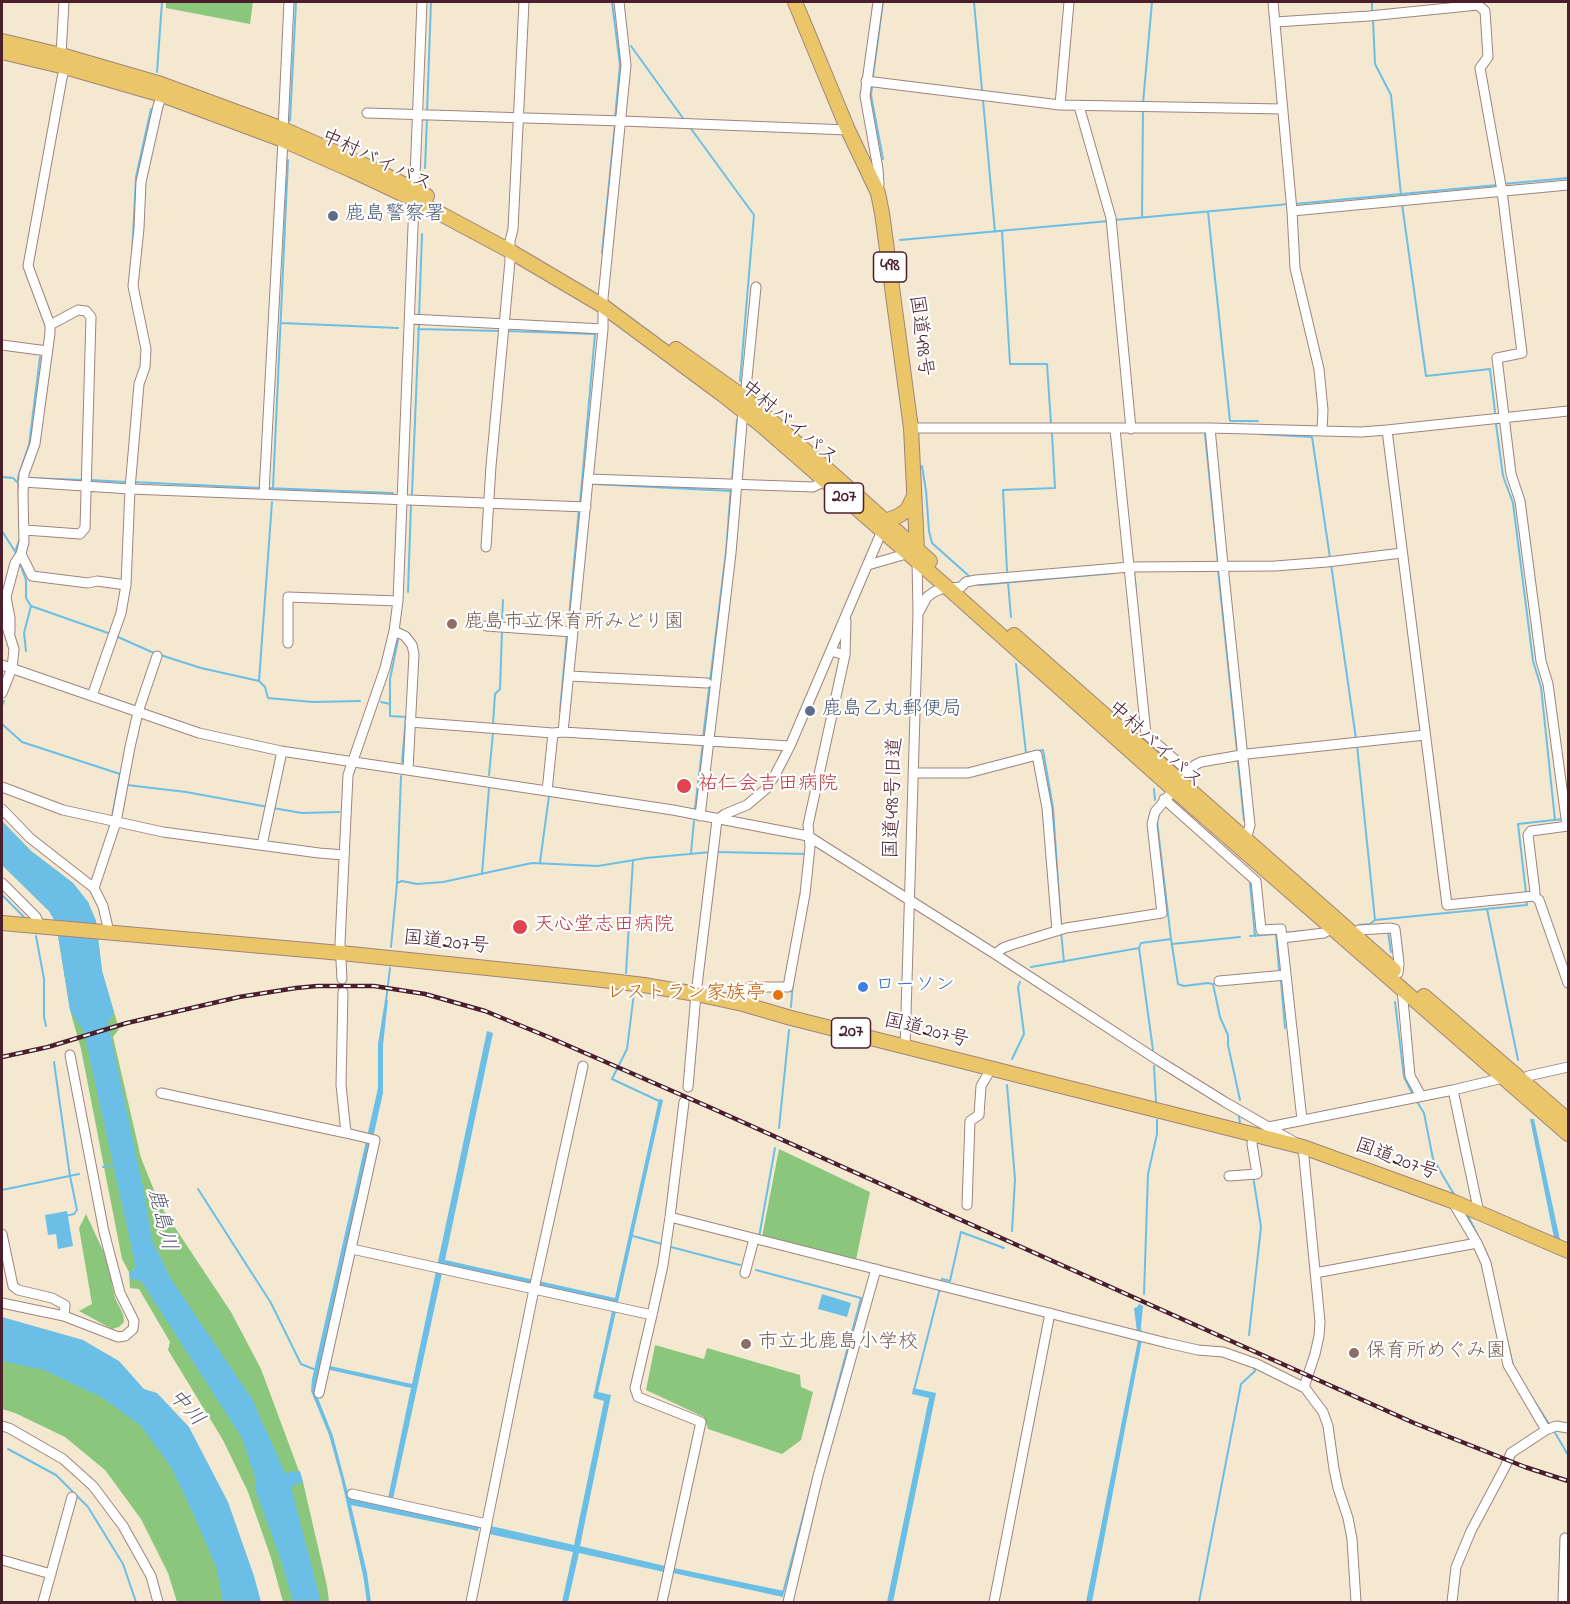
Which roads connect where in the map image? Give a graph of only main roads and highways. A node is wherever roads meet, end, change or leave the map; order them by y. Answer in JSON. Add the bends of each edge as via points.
{"nodes":[{"id":1,"x":795,"y":2,"type":"edge"},
{"id":2,"x":2,"y":41,"type":"edge"},
{"id":3,"x":2,"y":52,"type":"edge"},
{"id":4,"x":63,"y":61,"type":"junction"},
{"id":5,"x":283,"y":135,"type":"junction"},
{"id":6,"x":914,"y":496,"type":"junction"},
{"id":7,"x":884,"y":526,"type":"junction"},
{"id":8,"x":914,"y":554,"type":"junction"},
{"id":9,"x":1244,"y":844,"type":"junction"},
{"id":10,"x":2,"y":923,"type":"edge"},
{"id":11,"x":1506,"y":1074,"type":"junction"},
{"id":12,"x":1520,"y":1085,"type":"junction"},
{"id":13,"x":1569,"y":1120,"type":"edge"},
{"id":14,"x":1569,"y":1134,"type":"edge"},
{"id":15,"x":1569,"y":1251,"type":"edge"}],
"edges":[{"from":1,"to":6,"type":"highway","name":"国道498号","number":"498","via":[[878,193],[911,428]]},
{"from":2,"to":4,"type":"highway","name":"中村バイパス","number":"207"},
{"from":3,"to":4,"type":"highway","name":"中村バイパス","number":"207"},
{"from":4,"to":5,"type":"highway","name":"中村バイパス","number":"207"},
{"from":4,"to":5,"type":"highway","name":"中村バイパス","number":"207","via":[[161,84]]},
{"from":5,"to":7,"type":"highway","name":"中村バイパス","number":"207","via":[[371,168],[603,302],[744,405]]},
{"from":6,"to":7,"type":"highway","via":[[907,510]]},
{"from":6,"to":8,"type":"highway","name":"国道498号","number":"498"},
{"from":7,"to":8,"type":"highway","name":"中村バイパス","number":"207"},
{"from":8,"to":9,"type":"highway","name":"中村バイパス","number":"207"},
{"from":9,"to":11,"type":"highway","name":"中村バイパス","number":"207","via":[[1398,973]]},
{"from":9,"to":11,"type":"highway","name":"中村バイパス","number":"207","via":[[1262,867]]},
{"from":10,"to":15,"type":"highway","name":"国道207号","number":"207","via":[[341,953],[594,979],[696,994],[1303,1148],[1452,1201]]},
{"from":11,"to":12,"type":"highway","name":"中村バイパス","number":"207"},
{"from":12,"to":13,"type":"highway","name":"中村バイパス","number":"207"},
{"from":12,"to":14,"type":"highway","name":"中村バイパス","number":"207"}]}
